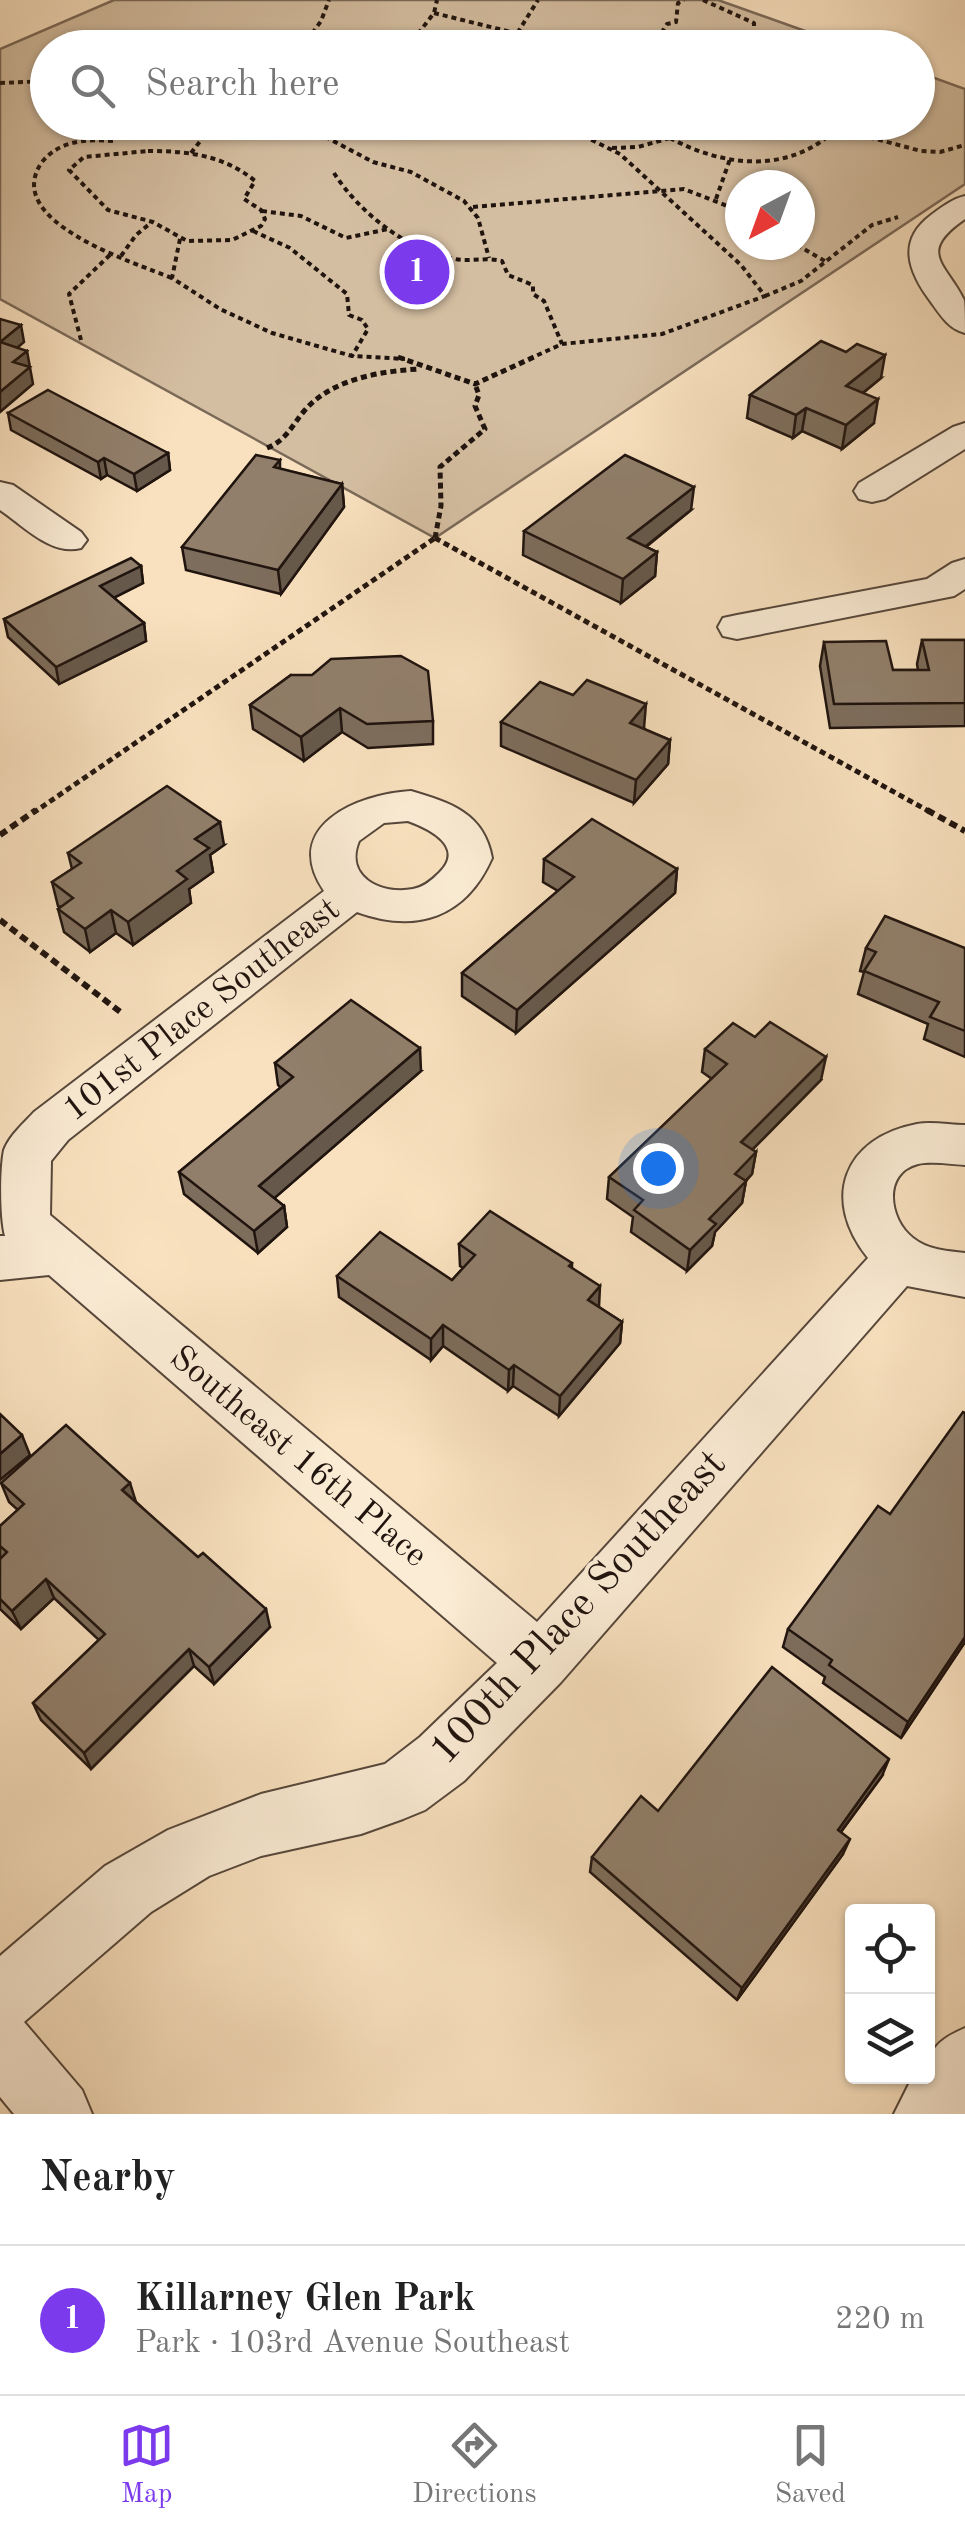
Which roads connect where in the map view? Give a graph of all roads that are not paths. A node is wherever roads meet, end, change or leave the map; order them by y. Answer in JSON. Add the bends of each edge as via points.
{"nodes":[{"id":1,"x":965,"y":205,"type":"edge"},
{"id":2,"x":965,"y":323,"type":"edge"},
{"id":3,"x":965,"y":434,"type":"edge"},
{"id":4,"x":872,"y":491,"type":"dead end"},
{"id":5,"x":0,"y":493,"type":"edge"},
{"id":6,"x":68,"y":540,"type":"dead end"},
{"id":7,"x":965,"y":570,"type":"edge"},
{"id":8,"x":737,"y":626,"type":"dead end"},
{"id":9,"x":352,"y":894,"type":"dead end"},
{"id":10,"x":0,"y":1123,"type":"edge"},
{"id":11,"x":51,"y":1126,"type":"junction"},
{"id":12,"x":965,"y":1145,"type":"edge"},
{"id":13,"x":23,"y":1188,"type":"joint"},
{"id":14,"x":56,"y":1252,"type":"junction"},
{"id":15,"x":0,"y":1258,"type":"edge"},
{"id":16,"x":900,"y":1258,"type":"junction"},
{"id":17,"x":965,"y":1275,"type":"edge"},
{"id":18,"x":540,"y":1662,"type":"junction"},
{"id":19,"x":0,"y":1999,"type":"edge"},
{"id":20,"x":0,"y":2046,"type":"edge"},
{"id":21,"x":965,"y":2062,"type":"edge"},
{"id":22,"x":58,"y":2114,"type":"edge"},
{"id":23,"x":928,"y":2114,"type":"edge"}],
"edges":[{"from":1,"to":2,"type":"street","via":[[922,244],[935,283]]},
{"from":3,"to":4,"type":"street"},
{"from":5,"to":6,"type":"street"},
{"from":7,"to":8,"type":"street","via":[[940,588]]},
{"from":9,"to":11,"type":"street","name":"101st Place Southeast"},
{"from":10,"to":11,"type":"street","name":"101st Place Southeast"},
{"from":11,"to":13,"type":"street","name":"101st Place Southeast","via":[[26,1155]]},
{"from":12,"to":16,"type":"street","via":[[917,1142],[895,1149],[867,1180],[868,1221]]},
{"from":13,"to":14,"type":"street","name":"Southeast 16th Place","via":[[25,1224]]},
{"from":14,"to":15,"type":"street"},
{"from":14,"to":18,"type":"street","name":"Southeast 16th Place"},
{"from":16,"to":17,"type":"street","via":[[924,1270]]},
{"from":16,"to":18,"type":"street","name":"100th Place Southeast"},
{"from":18,"to":19,"type":"street","name":"100th Place Southeast","via":[[442,1759],[403,1788],[261,1825],[190,1852],[128,1889]]},
{"from":20,"to":22,"type":"street"},
{"from":21,"to":23,"type":"street"}]}
